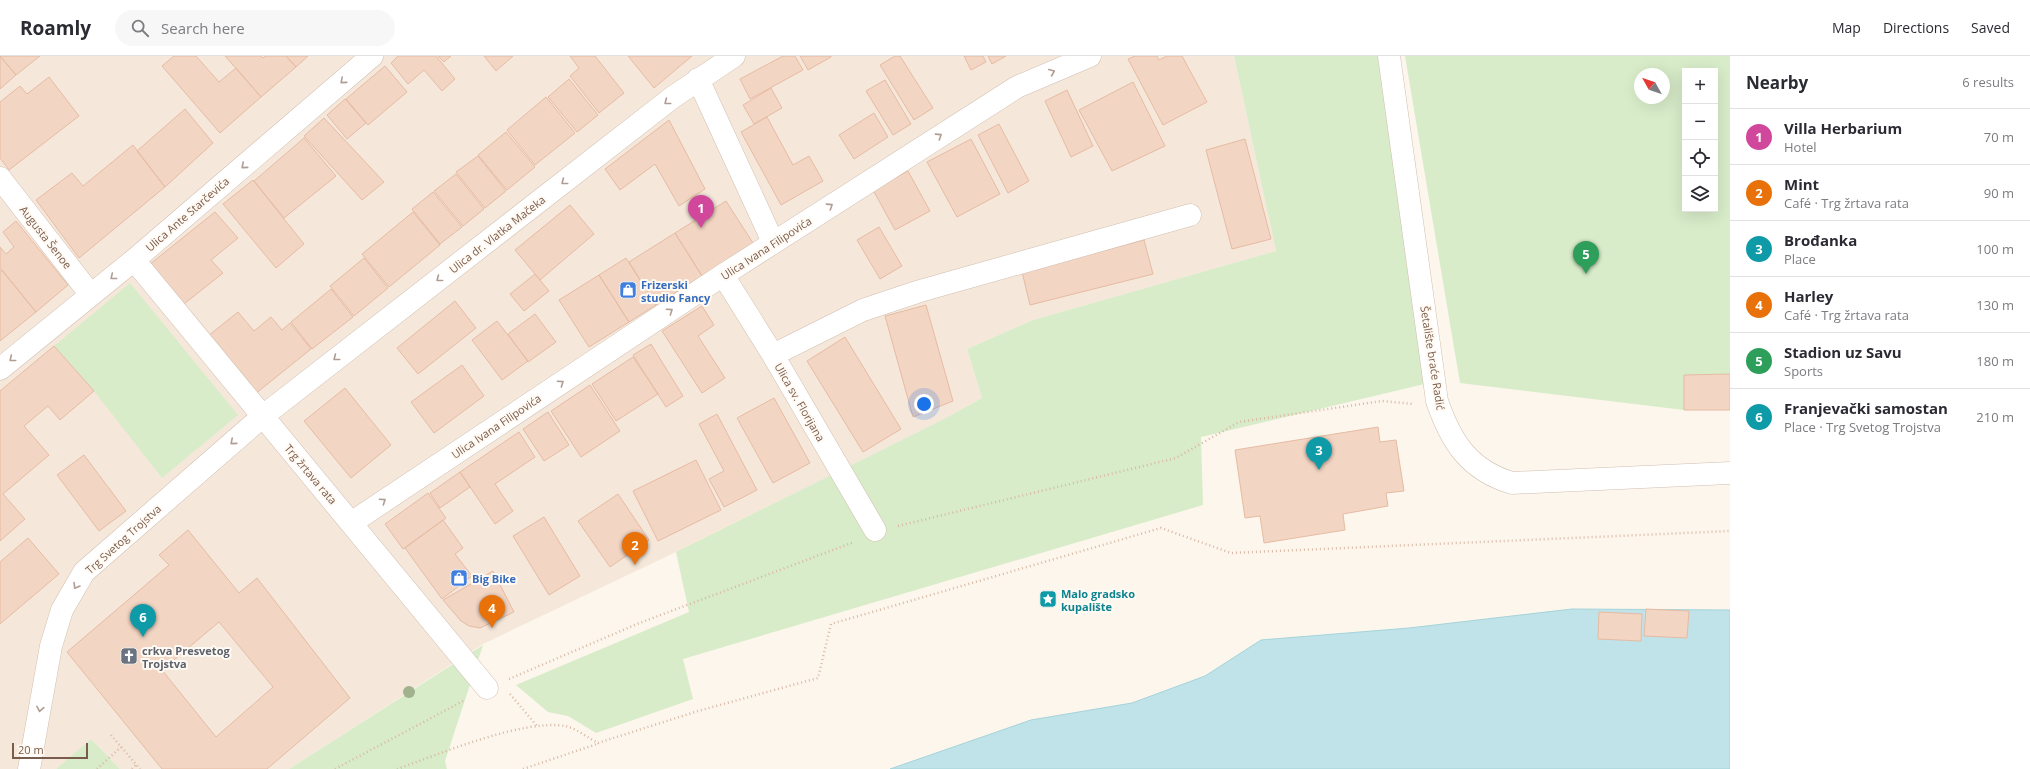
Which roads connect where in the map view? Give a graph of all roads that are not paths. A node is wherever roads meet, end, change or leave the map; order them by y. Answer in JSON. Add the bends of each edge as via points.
{"nodes":[{"id":1,"x":372,"y":56,"type":"edge"},
{"id":2,"x":1090,"y":56,"type":"edge"},
{"id":3,"x":1389,"y":56,"type":"edge"},
{"id":4,"x":729,"y":57,"type":"edge"},
{"id":5,"x":698,"y":79,"type":"junction"},
{"id":6,"x":0,"y":178,"type":"edge"},
{"id":7,"x":1190,"y":215,"type":"dead end"},
{"id":8,"x":773,"y":242,"type":"junction"},
{"id":9,"x":134,"y":260,"type":"junction"},
{"id":10,"x":723,"y":275,"type":"junction"},
{"id":11,"x":91,"y":295,"type":"junction"},
{"id":12,"x":773,"y":355,"type":"junction"},
{"id":13,"x":0,"y":369,"type":"edge"},
{"id":14,"x":262,"y":416,"type":"junction"},
{"id":15,"x":1730,"y":473,"type":"edge"},
{"id":16,"x":351,"y":523,"type":"junction"},
{"id":17,"x":875,"y":530,"type":"dead end"},
{"id":18,"x":496,"y":688,"type":"road end"},
{"id":19,"x":28,"y":769,"type":"edge"}],
"edges":[{"from":1,"to":9,"type":"street","name":"Ulica Ante Starčevića","one_way":true},
{"from":8,"to":2,"type":"street","name":"Ulica Ivana Filipovića","one_way":true,"via":[[1017,87]]},
{"from":3,"to":15,"type":"street","name":"Šetalište braće Radić","via":[[1437,401],[1444,421],[1460,449],[1493,477],[1512,483]]},
{"from":4,"to":5,"type":"street","name":"Ulica dr. Vlatka Mačeka"},
{"from":5,"to":8,"type":"street"},
{"from":5,"to":14,"type":"street","name":"Ulica dr. Vlatka Mačeka","one_way":true},
{"from":6,"to":11,"type":"street","name":"Augusta Šenoe"},
{"from":7,"to":12,"type":"street","via":[[920,291],[863,310]]},
{"from":8,"to":10,"type":"street","name":"Ulica Ivana Filipovića"},
{"from":9,"to":11,"type":"street","name":"Ulica Ante Starčevića","one_way":true},
{"from":9,"to":14,"type":"street","name":"Trg žrtava rata"},
{"from":10,"to":12,"type":"street","name":"Ulica sv. Florijana"},
{"from":16,"to":10,"type":"street","name":"Ulica Ivana Filipovića","one_way":true},
{"from":11,"to":13,"type":"street","name":"Ulica Ante Starčevića","one_way":true},
{"from":12,"to":17,"type":"street","name":"Ulica sv. Florijana"},
{"from":14,"to":16,"type":"street","name":"Trg žrtava rata"},
{"from":14,"to":19,"type":"street","name":"Trg Svetog Trojstva","one_way":true,"via":[[84,572],[62,610],[51,646]]},
{"from":16,"to":18,"type":"street","name":"Trg žrtava rata"}]}
